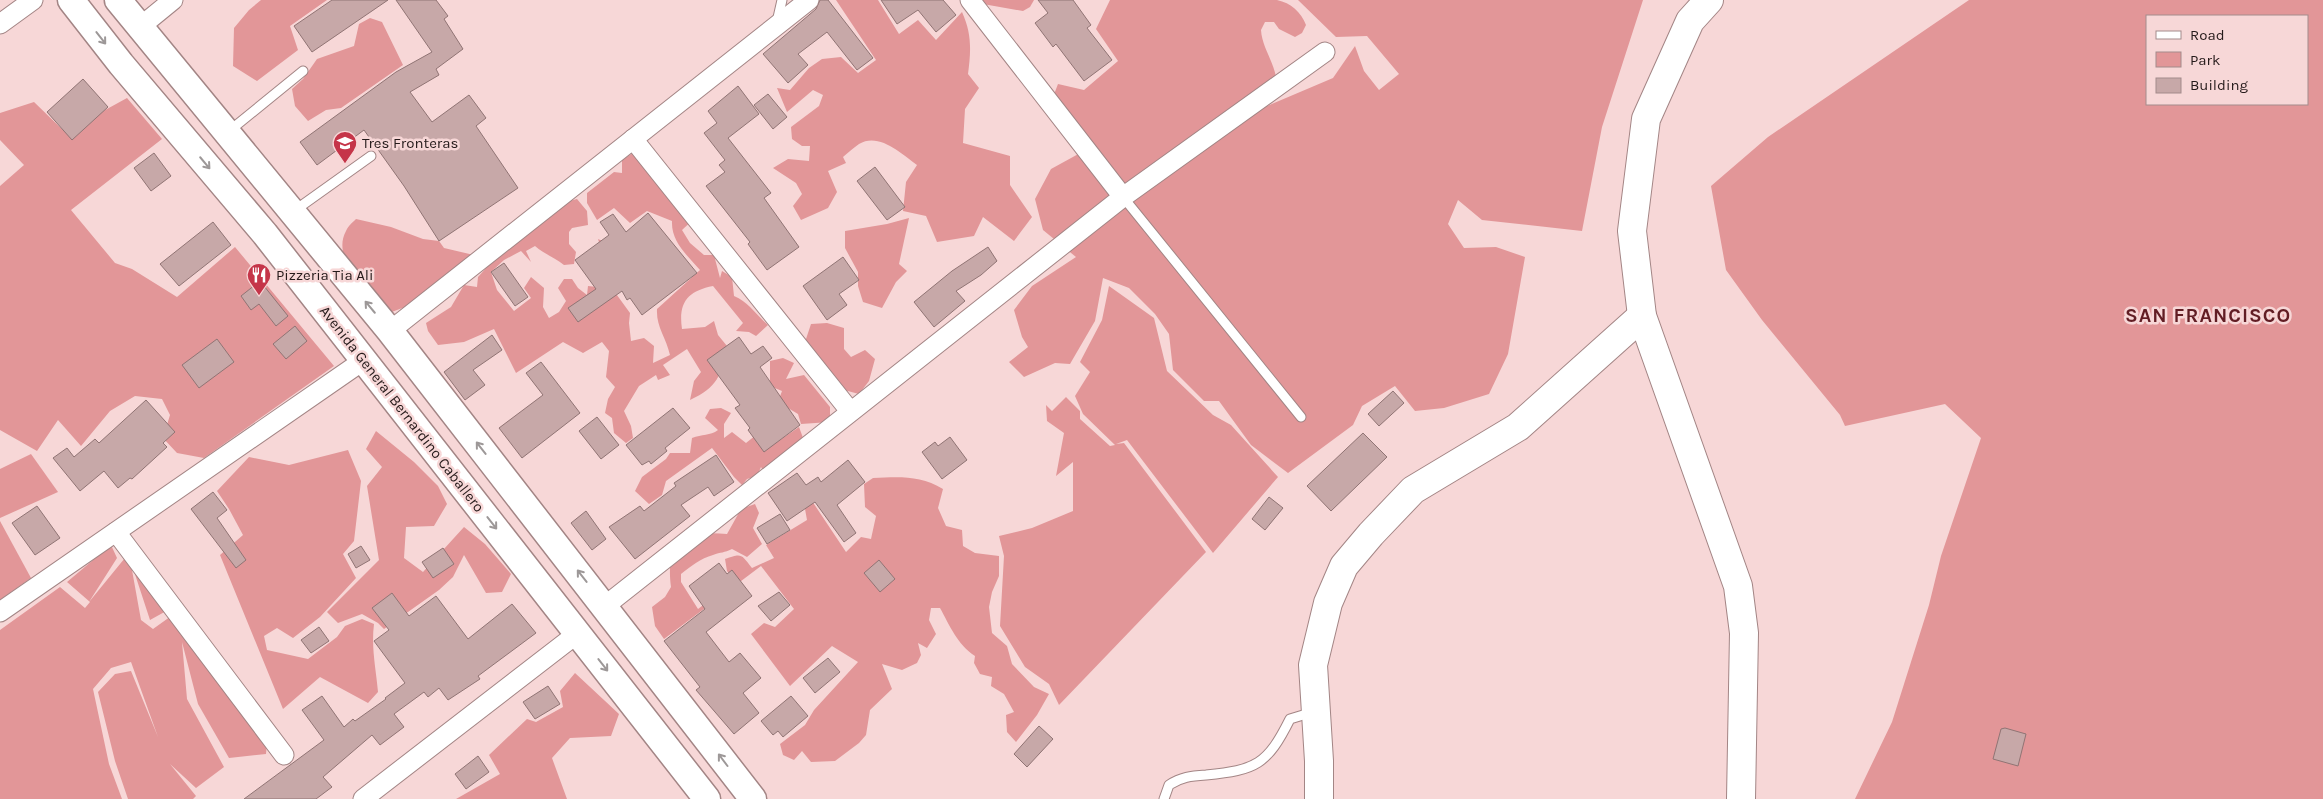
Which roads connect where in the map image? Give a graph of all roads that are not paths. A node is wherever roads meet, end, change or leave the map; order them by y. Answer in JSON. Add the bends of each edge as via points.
{"nodes":[{"id":1,"x":33,"y":0,"type":"edge"},
{"id":2,"x":71,"y":0,"type":"edge"},
{"id":3,"x":118,"y":0,"type":"edge"},
{"id":4,"x":173,"y":0,"type":"edge"},
{"id":5,"x":782,"y":0,"type":"edge"},
{"id":6,"x":809,"y":0,"type":"edge"},
{"id":7,"x":970,"y":0,"type":"edge"},
{"id":8,"x":1709,"y":0,"type":"edge"},
{"id":9,"x":0,"y":24,"type":"edge"},
{"id":10,"x":776,"y":26,"type":"junction"},
{"id":11,"x":140,"y":27,"type":"junction"},
{"id":12,"x":1325,"y":52,"type":"dead end"},
{"id":13,"x":304,"y":71,"type":"dead end"},
{"id":14,"x":228,"y":132,"type":"junction"},
{"id":15,"x":633,"y":139,"type":"junction"},
{"id":16,"x":371,"y":156,"type":"dead end"},
{"id":17,"x":1123,"y":197,"type":"junction"},
{"id":18,"x":294,"y":212,"type":"junction"},
{"id":19,"x":1642,"y":316,"type":"junction"},
{"id":20,"x":390,"y":331,"type":"junction"},
{"id":21,"x":364,"y":360,"type":"junction"},
{"id":22,"x":850,"y":411,"type":"junction"},
{"id":23,"x":1301,"y":417,"type":"dead end"},
{"id":24,"x":116,"y":532,"type":"junction"},
{"id":25,"x":605,"y":606,"type":"junction"},
{"id":26,"x":0,"y":612,"type":"edge"},
{"id":27,"x":578,"y":633,"type":"junction"},
{"id":28,"x":1316,"y":712,"type":"junction"},
{"id":29,"x":284,"y":755,"type":"dead end"},
{"id":30,"x":363,"y":799,"type":"edge"},
{"id":31,"x":707,"y":799,"type":"edge"},
{"id":32,"x":753,"y":799,"type":"edge"},
{"id":33,"x":1164,"y":799,"type":"edge"},
{"id":34,"x":1319,"y":799,"type":"edge"},
{"id":35,"x":1741,"y":799,"type":"edge"}],
"edges":[{"from":1,"to":9,"type":"street"},
{"from":2,"to":21,"type":"main road","name":"Avenida General Bernardino Caballero","one_way":true,"via":[[265,234]]},
{"from":3,"to":11,"type":"main road"},
{"from":4,"to":11,"type":"street"},
{"from":5,"to":10,"type":"lane"},
{"from":6,"to":10,"type":"street"},
{"from":7,"to":17,"type":"street"},
{"from":8,"to":19,"type":"highway","via":[[1690,21],[1646,119],[1632,231]]},
{"from":10,"to":15,"type":"street"},
{"from":11,"to":14,"type":"main road"},
{"from":12,"to":17,"type":"street"},
{"from":13,"to":14,"type":"lane"},
{"from":14,"to":18,"type":"main road"},
{"from":15,"to":20,"type":"street"},
{"from":15,"to":22,"type":"street"},
{"from":16,"to":18,"type":"lane"},
{"from":17,"to":22,"type":"street"},
{"from":17,"to":23,"type":"lane"},
{"from":20,"to":18,"type":"main road","one_way":true},
{"from":19,"to":28,"type":"highway","via":[[1518,427],[1413,490],[1344,566],[1328,603],[1313,665]]},
{"from":19,"to":35,"type":"highway","via":[[1738,586],[1744,633]]},
{"from":25,"to":20,"type":"main road","one_way":true},
{"from":21,"to":24,"type":"street"},
{"from":21,"to":27,"type":"main road","name":"Avenida General Bernardino Caballero","one_way":true},
{"from":22,"to":25,"type":"street"},
{"from":24,"to":26,"type":"street"},
{"from":24,"to":29,"type":"street"},
{"from":32,"to":25,"type":"main road","one_way":true},
{"from":27,"to":30,"type":"street"},
{"from":27,"to":31,"type":"main road","name":"Avenida General Bernardino Caballero","one_way":true},
{"from":28,"to":33,"type":"lane","via":[[1290,719],[1272,751],[1258,764],[1235,772],[1181,777],[1169,785]]},
{"from":28,"to":34,"type":"highway"}]}
